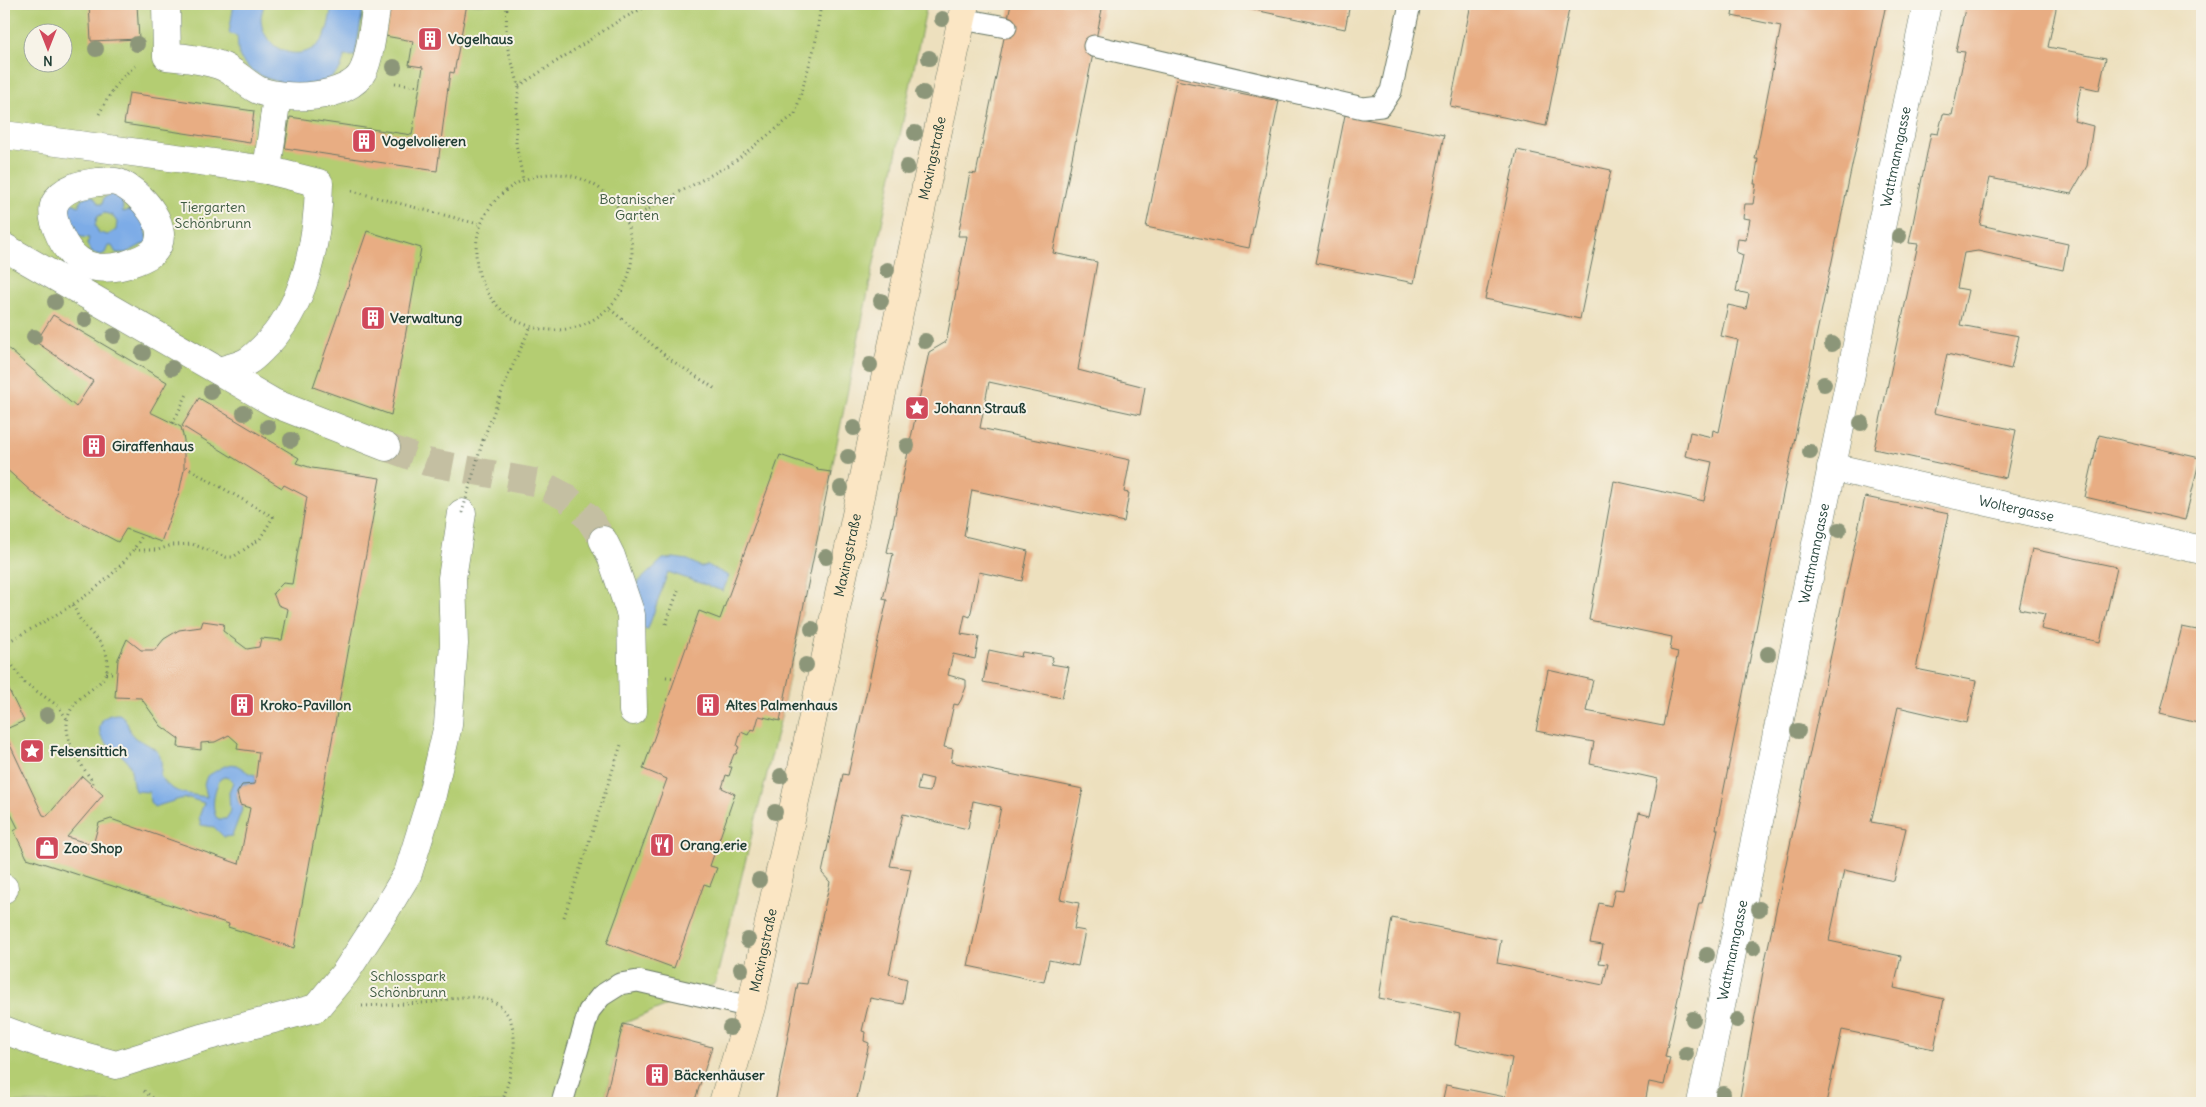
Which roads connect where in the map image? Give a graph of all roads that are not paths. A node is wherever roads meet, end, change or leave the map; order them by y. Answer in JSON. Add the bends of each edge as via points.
{"nodes":[{"id":1,"x":166,"y":4,"type":"edge"},
{"id":2,"x":377,"y":4,"type":"edge"},
{"id":3,"x":1927,"y":4,"type":"edge"},
{"id":4,"x":1409,"y":9,"type":"dead end"},
{"id":5,"x":964,"y":11,"type":"edge"},
{"id":6,"x":1006,"y":28,"type":"dead end"},
{"id":7,"x":1094,"y":46,"type":"dead end"},
{"id":8,"x":277,"y":96,"type":"junction"},
{"id":9,"x":4,"y":135,"type":"edge"},
{"id":10,"x":123,"y":150,"type":"junction"},
{"id":11,"x":267,"y":170,"type":"junction"},
{"id":12,"x":118,"y":182,"type":"junction"},
{"id":13,"x":4,"y":247,"type":"edge"},
{"id":14,"x":77,"y":275,"type":"junction"},
{"id":15,"x":219,"y":372,"type":"junction"},
{"id":16,"x":386,"y":446,"type":"tunnel mouth"},
{"id":17,"x":1831,"y":467,"type":"junction"},
{"id":18,"x":462,"y":513,"type":"road end"},
{"id":19,"x":602,"y":540,"type":"tunnel mouth"},
{"id":20,"x":2202,"y":550,"type":"edge"},
{"id":21,"x":633,"y":711,"type":"road end"},
{"id":22,"x":751,"y":1007,"type":"junction"},
{"id":23,"x":4,"y":1030,"type":"edge"},
{"id":24,"x":562,"y":1103,"type":"edge"},
{"id":25,"x":723,"y":1103,"type":"edge"},
{"id":26,"x":1700,"y":1103,"type":"edge"}],
"edges":[{"from":1,"to":8,"type":"street","via":[[167,56],[221,66],[257,89]]},
{"from":2,"to":8,"type":"street","via":[[365,68],[360,78],[335,91],[303,97]]},
{"from":3,"to":17,"type":"street","name":"Wattmanngasse"},
{"from":4,"to":7,"type":"lane","via":[[1391,91],[1381,106],[1363,108]]},
{"from":5,"to":6,"type":"lane"},
{"from":5,"to":22,"type":"street","name":"Maxingstraße"},
{"from":8,"to":11,"type":"street"},
{"from":9,"to":10,"type":"street"},
{"from":10,"to":11,"type":"street"},
{"from":10,"to":12,"type":"street"},
{"from":11,"to":15,"type":"street","via":[[319,183],[316,235],[300,289],[288,318],[274,338],[249,361]]},
{"from":12,"to":14,"type":"street","via":[[78,185],[60,195],[54,203],[52,212],[60,236],[74,258]]},
{"from":12,"to":14,"type":"street","via":[[145,201],[154,215],[159,231],[158,241],[153,251],[140,260]]},
{"from":13,"to":14,"type":"street"},
{"from":14,"to":15,"type":"street"},
{"from":15,"to":16,"type":"street","via":[[274,403]]},
{"from":17,"to":20,"type":"street","name":"Woltergasse"},
{"from":17,"to":26,"type":"street","name":"Wattmanngasse"},
{"from":18,"to":23,"type":"street","via":[[452,578],[454,644],[448,725],[431,799],[408,872],[345,973],[316,1008],[201,1038],[116,1065]]},
{"from":19,"to":21,"type":"street","via":[[611,556],[630,615]]},
{"from":22,"to":24,"type":"lane","via":[[638,981],[620,984],[601,996],[589,1011]]},
{"from":22,"to":25,"type":"street","name":"Maxingstraße"}]}
